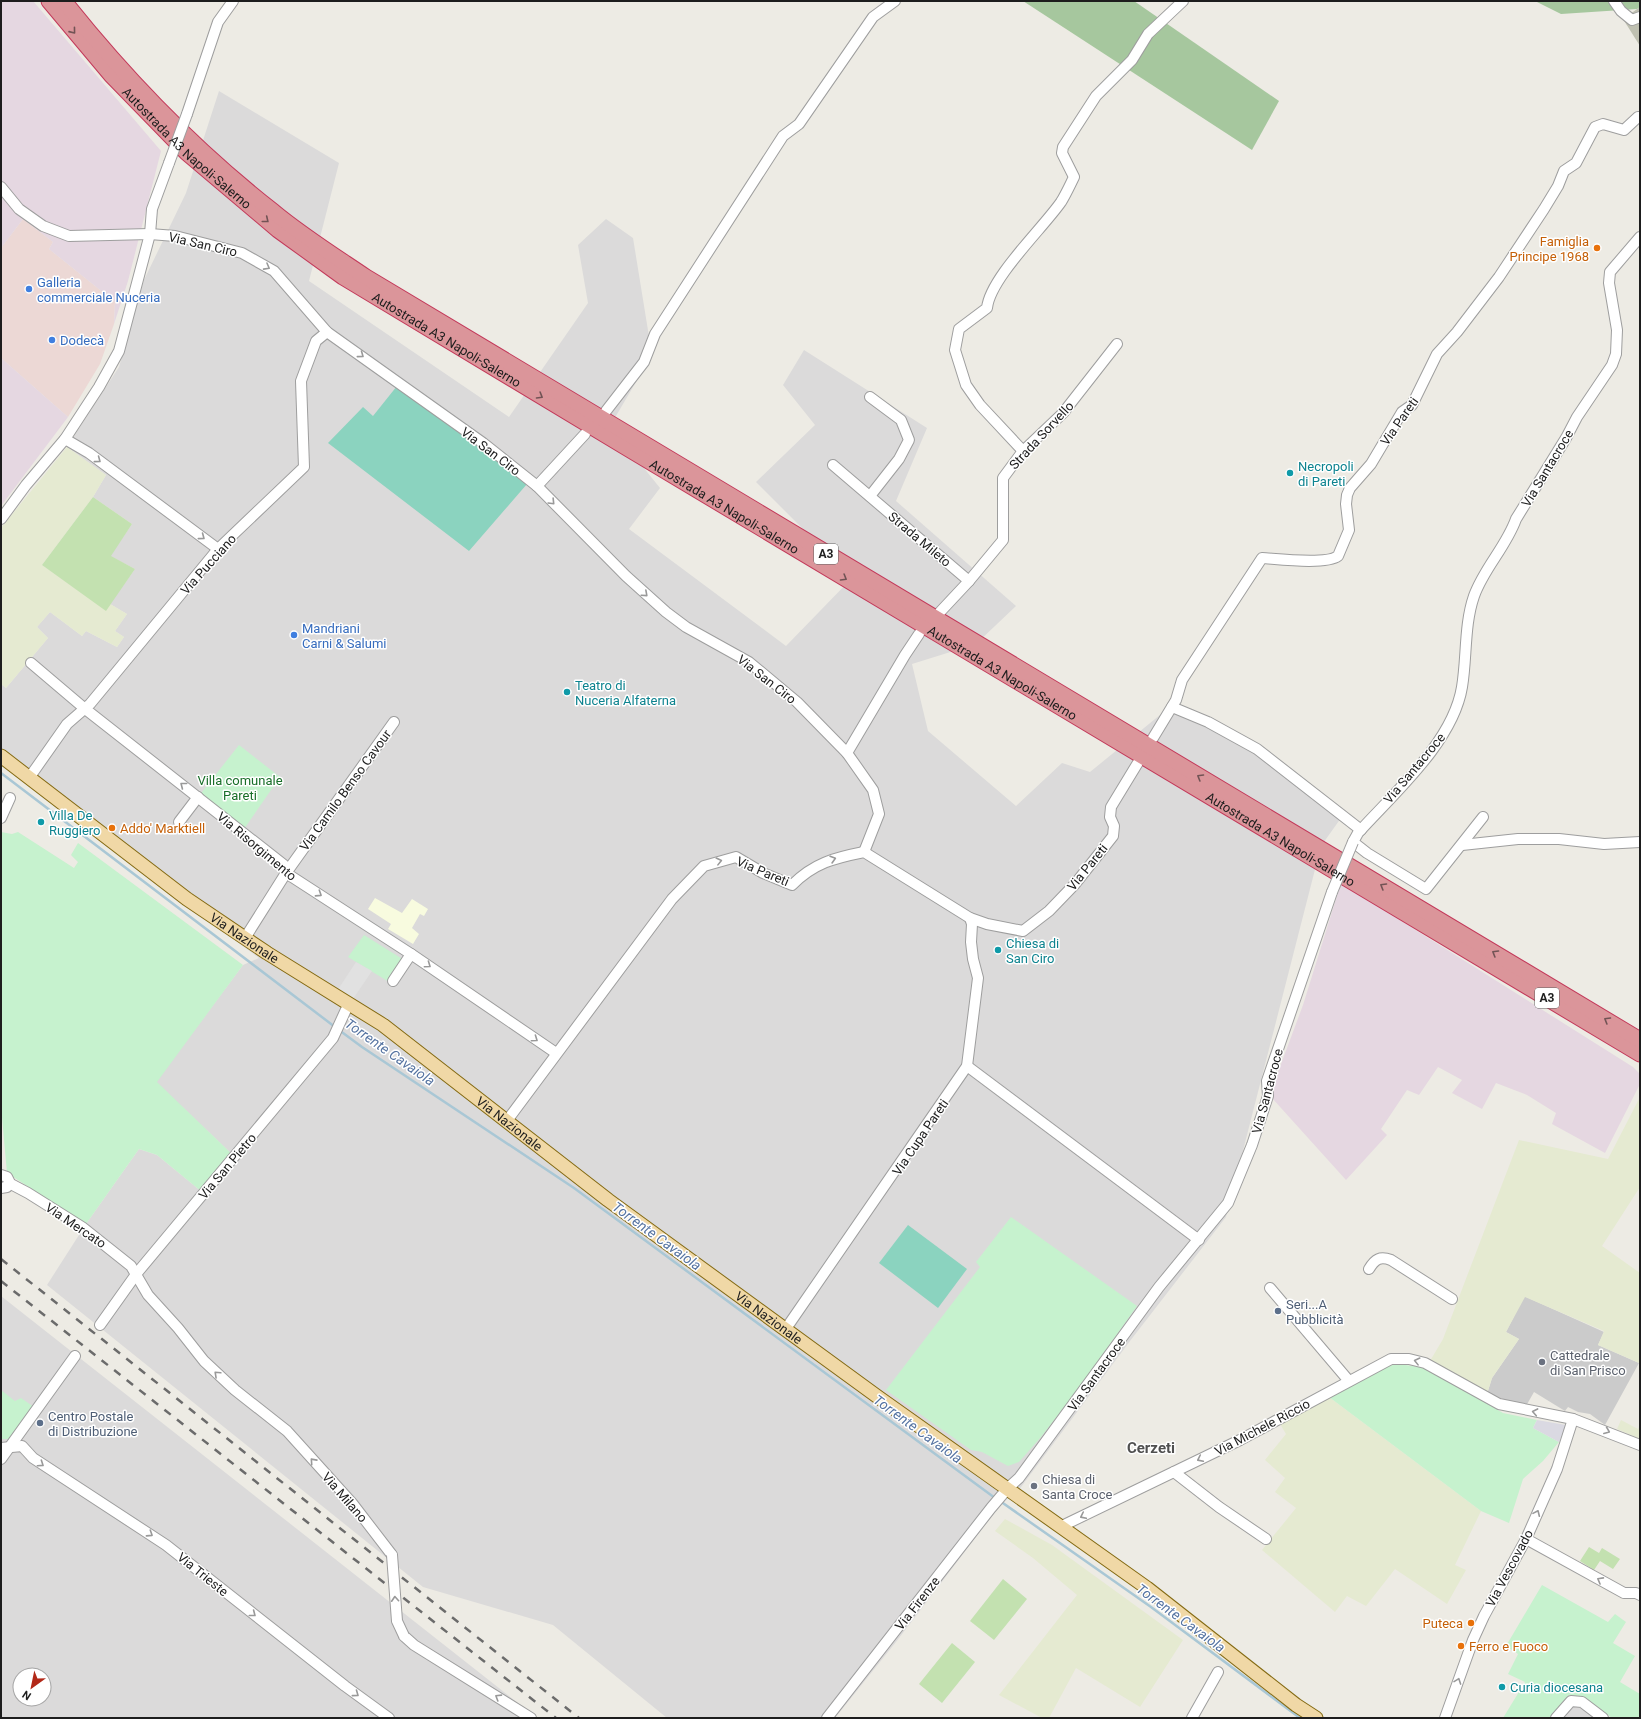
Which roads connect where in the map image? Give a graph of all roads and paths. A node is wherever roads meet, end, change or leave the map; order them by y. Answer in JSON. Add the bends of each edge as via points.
{"nodes":[{"id":1,"x":49,"y":1,"type":"edge"},
{"id":2,"x":64,"y":1,"type":"edge"},
{"id":3,"x":233,"y":1,"type":"edge"},
{"id":4,"x":895,"y":1,"type":"edge"},
{"id":5,"x":1183,"y":1,"type":"edge"},
{"id":6,"x":1614,"y":1,"type":"edge"},
{"id":7,"x":1640,"y":17,"type":"edge"},
{"id":8,"x":1640,"y":118,"type":"edge"},
{"id":9,"x":1,"y":187,"type":"edge"},
{"id":10,"x":150,"y":234,"type":"junction"},
{"id":11,"x":1640,"y":237,"type":"edge"},
{"id":12,"x":327,"y":332,"type":"junction"},
{"id":13,"x":1117,"y":344,"type":"dead end"},
{"id":14,"x":870,"y":398,"type":"dead end"},
{"id":15,"x":606,"y":411,"type":"dead end"},
{"id":16,"x":585,"y":434,"type":"dead end"},
{"id":17,"x":65,"y":440,"type":"junction"},
{"id":18,"x":1023,"y":451,"type":"junction"},
{"id":19,"x":833,"y":465,"type":"dead end"},
{"id":20,"x":537,"y":486,"type":"junction"},
{"id":21,"x":870,"y":496,"type":"junction"},
{"id":22,"x":1,"y":519,"type":"edge"},
{"id":23,"x":218,"y":549,"type":"junction"},
{"id":24,"x":969,"y":581,"type":"junction"},
{"id":25,"x":940,"y":612,"type":"dead end"},
{"id":26,"x":919,"y":634,"type":"dead end"},
{"id":27,"x":31,"y":663,"type":"dead end"},
{"id":28,"x":1172,"y":707,"type":"junction"},
{"id":29,"x":84,"y":708,"type":"junction"},
{"id":30,"x":394,"y":722,"type":"dead end"},
{"id":31,"x":1153,"y":738,"type":"dead end"},
{"id":32,"x":847,"y":753,"type":"junction"},
{"id":33,"x":1,"y":756,"type":"edge"},
{"id":34,"x":1139,"y":761,"type":"dead end"},
{"id":35,"x":29,"y":778,"type":"junction"},
{"id":36,"x":198,"y":797,"type":"junction"},
{"id":37,"x":10,"y":798,"type":"dead end"},
{"id":38,"x":1483,"y":817,"type":"dead end"},
{"id":39,"x":1,"y":818,"type":"edge"},
{"id":40,"x":179,"y":822,"type":"dead end"},
{"id":41,"x":1361,"y":830,"type":"junction"},
{"id":42,"x":1353,"y":842,"type":"junction"},
{"id":43,"x":1640,"y":842,"type":"edge"},
{"id":44,"x":1462,"y":845,"type":"junction"},
{"id":45,"x":864,"y":852,"type":"junction"},
{"id":46,"x":286,"y":873,"type":"junction"},
{"id":47,"x":970,"y":918,"type":"junction"},
{"id":48,"x":245,"y":938,"type":"junction"},
{"id":49,"x":411,"y":954,"type":"junction"},
{"id":50,"x":393,"y":981,"type":"dead end"},
{"id":51,"x":348,"y":1003,"type":"junction"},
{"id":52,"x":1640,"y":1040,"type":"edge"},
{"id":53,"x":556,"y":1053,"type":"junction"},
{"id":54,"x":1640,"y":1054,"type":"edge"},
{"id":55,"x":967,"y":1066,"type":"junction"},
{"id":56,"x":506,"y":1122,"type":"junction"},
{"id":57,"x":1,"y":1175,"type":"edge"},
{"id":58,"x":5,"y":1186,"type":"edge"},
{"id":59,"x":1199,"y":1240,"type":"junction"},
{"id":60,"x":1369,"y":1269,"type":"dead end"},
{"id":61,"x":137,"y":1273,"type":"junction"},
{"id":62,"x":1270,"y":1288,"type":"dead end"},
{"id":63,"x":1452,"y":1299,"type":"dead end"},
{"id":64,"x":100,"y":1325,"type":"dead end"},
{"id":65,"x":785,"y":1330,"type":"junction"},
{"id":66,"x":75,"y":1356,"type":"dead end"},
{"id":67,"x":1349,"y":1381,"type":"junction"},
{"id":68,"x":1574,"y":1419,"type":"junction"},
{"id":69,"x":1640,"y":1445,"type":"edge"},
{"id":70,"x":5,"y":1448,"type":"edge"},
{"id":71,"x":1,"y":1459,"type":"edge"},
{"id":72,"x":1174,"y":1472,"type":"junction"},
{"id":73,"x":1010,"y":1492,"type":"junction"},
{"id":74,"x":1062,"y":1526,"type":"junction"},
{"id":75,"x":1266,"y":1539,"type":"dead end"},
{"id":76,"x":1526,"y":1539,"type":"junction"},
{"id":77,"x":1639,"y":1591,"type":"edge"},
{"id":78,"x":1218,"y":1672,"type":"dead end"},
{"id":79,"x":389,"y":1718,"type":"edge"},
{"id":80,"x":531,"y":1718,"type":"edge"},
{"id":81,"x":827,"y":1718,"type":"edge"},
{"id":82,"x":1192,"y":1718,"type":"edge"},
{"id":83,"x":1316,"y":1718,"type":"edge"},
{"id":84,"x":1445,"y":1718,"type":"edge"},
{"id":85,"x":1556,"y":1718,"type":"edge"},
{"id":86,"x":1603,"y":1718,"type":"edge"}],
"edges":[{"from":1,"to":54,"type":"highway","name":"Autostrada A3 Napoli-Salerno","number":"A3","one_way":true,"via":[[112,75],[187,153],[278,230],[343,277]]},
{"from":52,"to":2,"type":"highway","name":"Autostrada A3 Napoli-Salerno","number":"A3","one_way":true,"via":[[366,277],[275,213],[210,158],[156,105]]},
{"from":3,"to":10,"type":"street","bridge":true,"via":[[218,22],[152,209]]},
{"from":4,"to":15,"type":"street","via":[[873,17],[799,124],[783,136],[655,334],[644,362]]},
{"from":5,"to":18,"type":"street","via":[[1148,34],[1132,60],[1096,96],[1063,147],[1062,153],[1074,177],[1061,202],[1012,262],[988,297],[987,308],[959,329],[955,350],[966,385],[980,405]]},
{"from":6,"to":7,"type":"street","via":[[1632,20]]},
{"from":8,"to":28,"type":"street","name":"Via Pareti","via":[[1624,130],[1603,124],[1595,127],[1576,163],[1564,171],[1544,209],[1499,277],[1437,354],[1412,405],[1402,412],[1371,464],[1350,488],[1346,504],[1349,530],[1338,556],[1335,559],[1321,560],[1262,558],[1182,680]]},
{"from":9,"to":10,"type":"street","name":"Via San Ciro","via":[[19,209],[43,226],[68,236]]},
{"from":10,"to":12,"type":"street","name":"Via San Ciro","one_way":true,"via":[[175,236],[242,253],[274,271]]},
{"from":10,"to":17,"type":"street","via":[[119,350]]},
{"from":11,"to":41,"type":"street","name":"Via Santacroce","via":[[1610,272],[1609,283],[1617,330],[1616,354],[1612,365],[1577,417],[1516,519],[1512,530],[1481,577],[1470,610],[1462,687],[1456,709],[1445,732],[1431,750]]},
{"from":12,"to":20,"type":"street","name":"Via San Ciro","one_way":true,"via":[[483,443]]},
{"from":12,"to":23,"type":"street","name":"Via Pucciano","via":[[316,341],[301,381],[304,467]]},
{"from":13,"to":18,"type":"street","name":"Strada Sorvello","via":[[1063,413]]},
{"from":14,"to":21,"type":"street","via":[[901,420],[910,440],[899,459]]},
{"from":16,"to":20,"type":"street"},
{"from":17,"to":22,"type":"street"},
{"from":17,"to":23,"type":"street","one_way":true,"via":[[89,453]]},
{"from":18,"to":24,"type":"street","name":"Strada Sorvello","via":[[1002,478],[1003,540]]},
{"from":19,"to":21,"type":"street","name":"Strada Mileto"},
{"from":20,"to":32,"type":"street","name":"Via San Ciro","one_way":true,"via":[[626,576],[666,612],[686,627],[748,662],[797,702]]},
{"from":21,"to":24,"type":"street","name":"Strada Mileto"},
{"from":23,"to":29,"type":"street","name":"Via Pucciano"},
{"from":24,"to":25,"type":"street","name":"Strada Sorvello"},
{"from":26,"to":32,"type":"street"},
{"from":27,"to":29,"type":"street","name":"Via Risorgimento"},
{"from":28,"to":31,"type":"street","name":"Via Pareti"},
{"from":28,"to":41,"type":"street","via":[[1208,722],[1257,749]]},
{"from":29,"to":35,"type":"street","name":"Via Pucciano","via":[[68,724]]},
{"from":36,"to":29,"type":"street","name":"Via Risorgimento","one_way":true},
{"from":30,"to":46,"type":"street","name":"Via Camilo Benso Cavour"},
{"from":32,"to":45,"type":"street","name":"Via San Ciro","via":[[873,790],[879,814]]},
{"from":33,"to":35,"type":"main road","name":"Via Nazionale"},
{"from":34,"to":47,"type":"street","name":"Via Pareti","via":[[1111,807],[1113,836],[1049,912],[1023,931],[986,924]]},
{"from":35,"to":48,"type":"main road","name":"Via Nazionale","via":[[187,899]]},
{"from":36,"to":40,"type":"street"},
{"from":36,"to":46,"type":"street","name":"Via Risorgimento","via":[[284,865]]},
{"from":37,"to":39,"type":"street"},
{"from":38,"to":44,"type":"street"},
{"from":41,"to":42,"type":"street","name":"Via Santacroce"},
{"from":42,"to":44,"type":"street","via":[[1426,889]]},
{"from":42,"to":59,"type":"street","name":"Via Santacroce","bridge":true,"via":[[1332,892],[1267,1081],[1268,1096],[1252,1145],[1228,1203]]},
{"from":43,"to":44,"type":"street","via":[[1604,844],[1559,839],[1518,839]]},
{"from":45,"to":47,"type":"street","name":"Via Pareti"},
{"from":53,"to":45,"type":"street","name":"Via Pareti","one_way":true,"via":[[672,899],[704,866],[736,857],[763,873],[792,885],[805,872],[831,859]]},
{"from":46,"to":48,"type":"street","name":"Via Camilo Benso Cavour"},
{"from":46,"to":49,"type":"street","name":"Via Risorgimento","one_way":true},
{"from":47,"to":55,"type":"street","name":"Via Cupa Pareti","via":[[973,959],[978,978]]},
{"from":48,"to":51,"type":"main road","name":"Via Nazionale"},
{"from":49,"to":50,"type":"street"},
{"from":49,"to":53,"type":"street","name":"Via Risorgimento","one_way":true},
{"from":51,"to":56,"type":"main road","name":"Via Nazionale","via":[[389,1029]]},
{"from":51,"to":61,"type":"street","name":"Via San Pietro","via":[[333,1038]]},
{"from":53,"to":56,"type":"street","name":"Via Pareti"},
{"from":55,"to":59,"type":"street"},
{"from":55,"to":65,"type":"street","name":"Via Cupa Pareti"},
{"from":56,"to":65,"type":"main road","name":"Via Nazionale"},
{"from":57,"to":58,"type":"street","name":"Via Mercato","via":[[7,1177]]},
{"from":58,"to":61,"type":"street","name":"Via Mercato","via":[[28,1193],[82,1227],[106,1244]]},
{"from":59,"to":73,"type":"street","name":"Via Santacroce","via":[[1159,1287]]},
{"from":60,"to":63,"type":"street","via":[[1377,1259],[1387,1259]]},
{"from":61,"to":64,"type":"street","name":"Via San Pietro"},
{"from":80,"to":61,"type":"street","name":"Via Milano","one_way":true,"bridge":true,"via":[[404,1636],[397,1621],[392,1555],[352,1503],[287,1431],[235,1390],[204,1361],[148,1295]]},
{"from":62,"to":67,"type":"street"},
{"from":65,"to":73,"type":"main road","name":"Via Nazionale"},
{"from":66,"to":70,"type":"street"},
{"from":68,"to":67,"type":"street","name":"Via Michele Riccio","one_way":true,"via":[[1499,1404],[1425,1363],[1410,1359],[1392,1359]]},
{"from":67,"to":72,"type":"street","name":"Via Michele Riccio","one_way":true,"via":[[1240,1440]]},
{"from":68,"to":69,"type":"street","name":"Via Michele Riccio","one_way":true},
{"from":76,"to":68,"type":"street","name":"Via Vescovado","one_way":true,"via":[[1557,1469]]},
{"from":70,"to":71,"type":"street"},
{"from":70,"to":79,"type":"street","name":"Via Trieste","one_way":true,"via":[[22,1446],[33,1458],[166,1545]]},
{"from":72,"to":74,"type":"street","name":"Via Michele Riccio","one_way":true},
{"from":72,"to":75,"type":"street","via":[[1219,1508]]},
{"from":73,"to":74,"type":"main road","name":"Via Nazionale"},
{"from":73,"to":81,"type":"street","name":"Via Firenze","via":[[991,1508]]},
{"from":74,"to":83,"type":"main road","name":"Via Nazionale"},
{"from":77,"to":76,"type":"street","one_way":true,"via":[[1624,1593]]},
{"from":84,"to":76,"type":"street","name":"Via Vescovado","one_way":true,"via":[[1481,1622]]},
{"from":78,"to":82,"type":"street"},
{"from":85,"to":86,"type":"street","via":[[1571,1701],[1582,1702]]}]}
